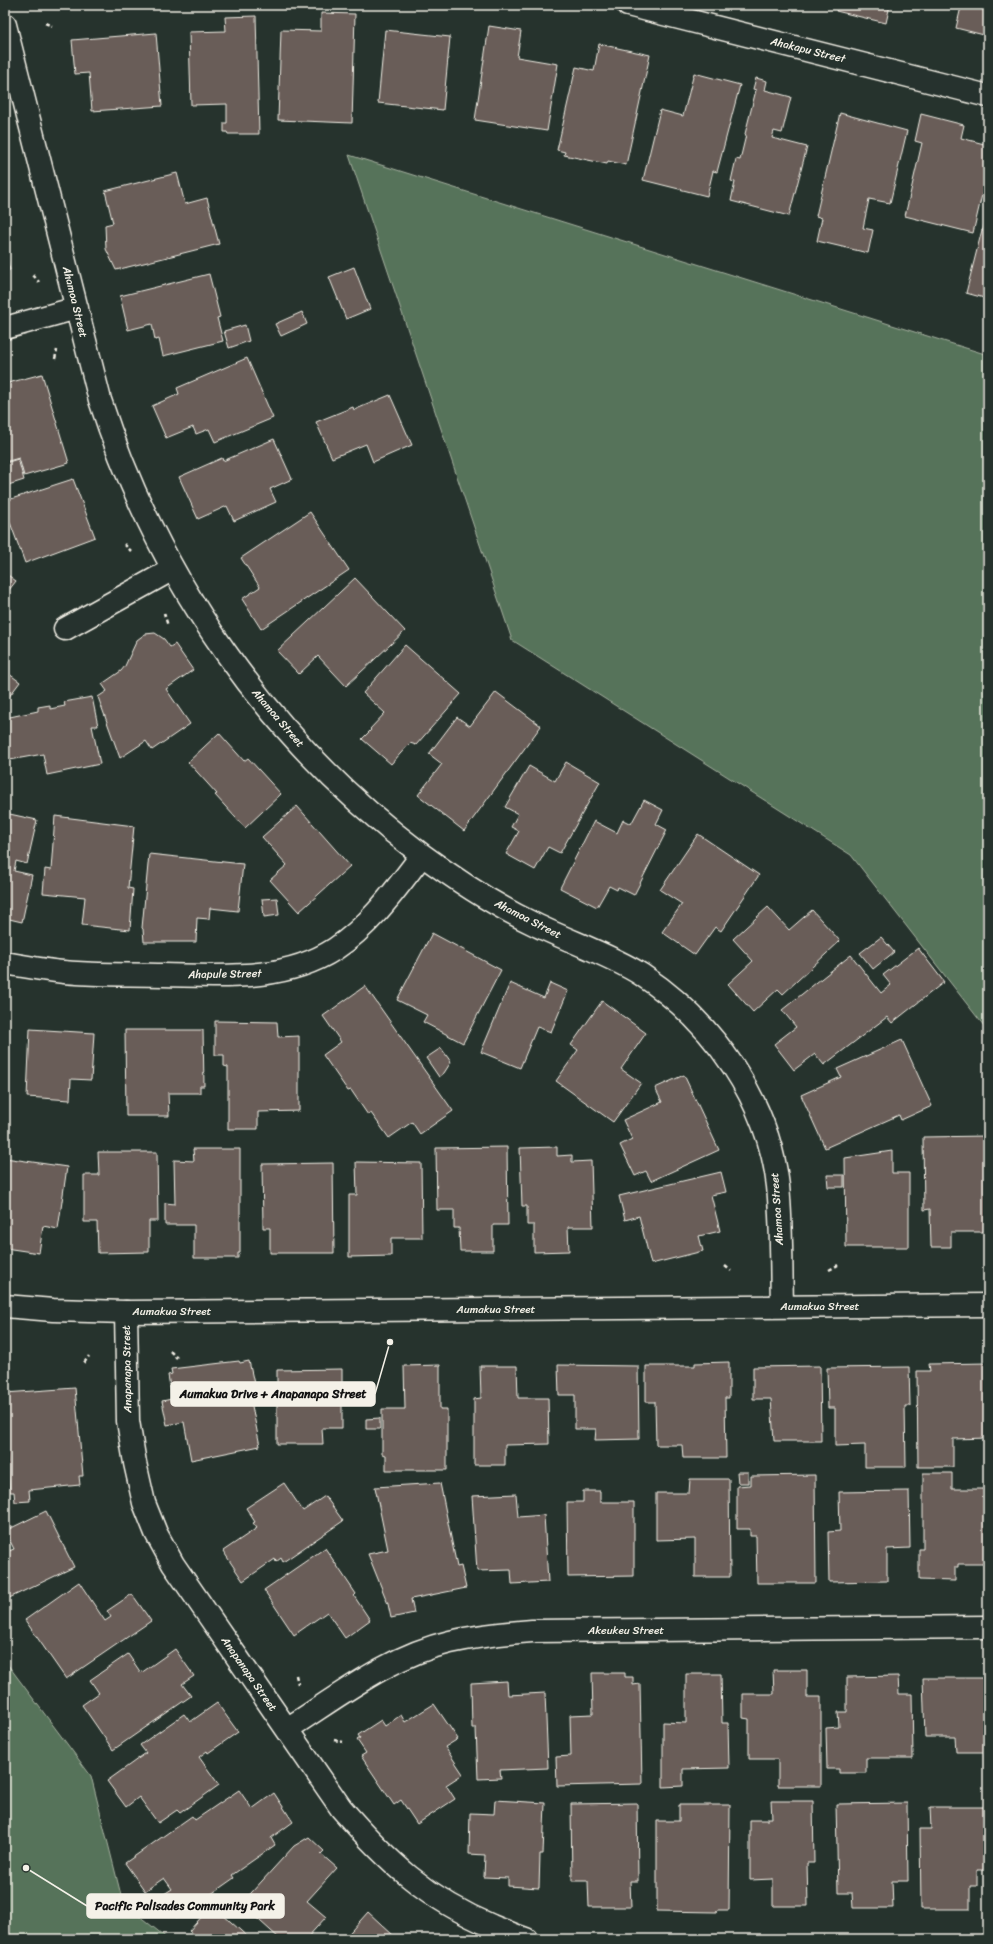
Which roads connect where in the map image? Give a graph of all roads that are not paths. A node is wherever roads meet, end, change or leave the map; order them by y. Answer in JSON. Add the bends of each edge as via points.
{"nodes":[{"id":1,"x":628,"y":5,"type":"edge"},
{"id":2,"x":5,"y":25,"type":"edge"},
{"id":3,"x":988,"y":96,"type":"edge"},
{"id":4,"x":77,"y":308,"type":"junction"},
{"id":5,"x":5,"y":328,"type":"edge"},
{"id":6,"x":173,"y":569,"type":"junction"},
{"id":7,"x":65,"y":629,"type":"dead end"},
{"id":8,"x":422,"y":855,"type":"junction"},
{"id":9,"x":5,"y":963,"type":"edge"},
{"id":10,"x":988,"y":1305,"type":"edge"},
{"id":11,"x":5,"y":1306,"type":"edge"},
{"id":12,"x":782,"y":1306,"type":"junction"},
{"id":13,"x":126,"y":1312,"type":"junction"},
{"id":14,"x":988,"y":1627,"type":"edge"},
{"id":15,"x":287,"y":1729,"type":"junction"},
{"id":16,"x":526,"y":1939,"type":"edge"}],
"edges":[{"from":1,"to":3,"type":"street","name":"Ahakapu Street"},
{"from":2,"to":4,"type":"street","name":"Ahamoa Street"},
{"from":4,"to":5,"type":"street"},
{"from":4,"to":6,"type":"street","name":"Ahamoa Street","via":[[100,400],[114,442],[148,522]]},
{"from":6,"to":7,"type":"street"},
{"from":6,"to":8,"type":"street","name":"Ahamoa Street","via":[[219,644],[260,700],[321,768],[372,815]]},
{"from":8,"to":9,"type":"street","name":"Ahapule Street","via":[[381,908],[360,930],[311,962],[283,970],[255,975],[217,976],[76,973]]},
{"from":8,"to":12,"type":"street","name":"Ahamoa Street","via":[[473,890],[531,923],[641,974],[679,1004],[708,1032],[729,1059],[745,1086],[759,1114],[770,1146],[778,1184]]},
{"from":10,"to":12,"type":"street","name":"Aumakua Street"},
{"from":11,"to":13,"type":"street","name":"Aumakua Street"},
{"from":12,"to":13,"type":"street","name":"Aumakua Street"},
{"from":13,"to":15,"type":"street","name":"Anapanapa Street","via":[[128,1421],[144,1503],[156,1533],[173,1564]]},
{"from":14,"to":15,"type":"street","name":"Akeukeu Street","via":[[532,1631],[491,1634],[449,1642],[404,1658],[367,1677]]},
{"from":15,"to":16,"type":"street","name":"Anapanapa Street","via":[[341,1808],[401,1871],[437,1897],[477,1919]]}]}
